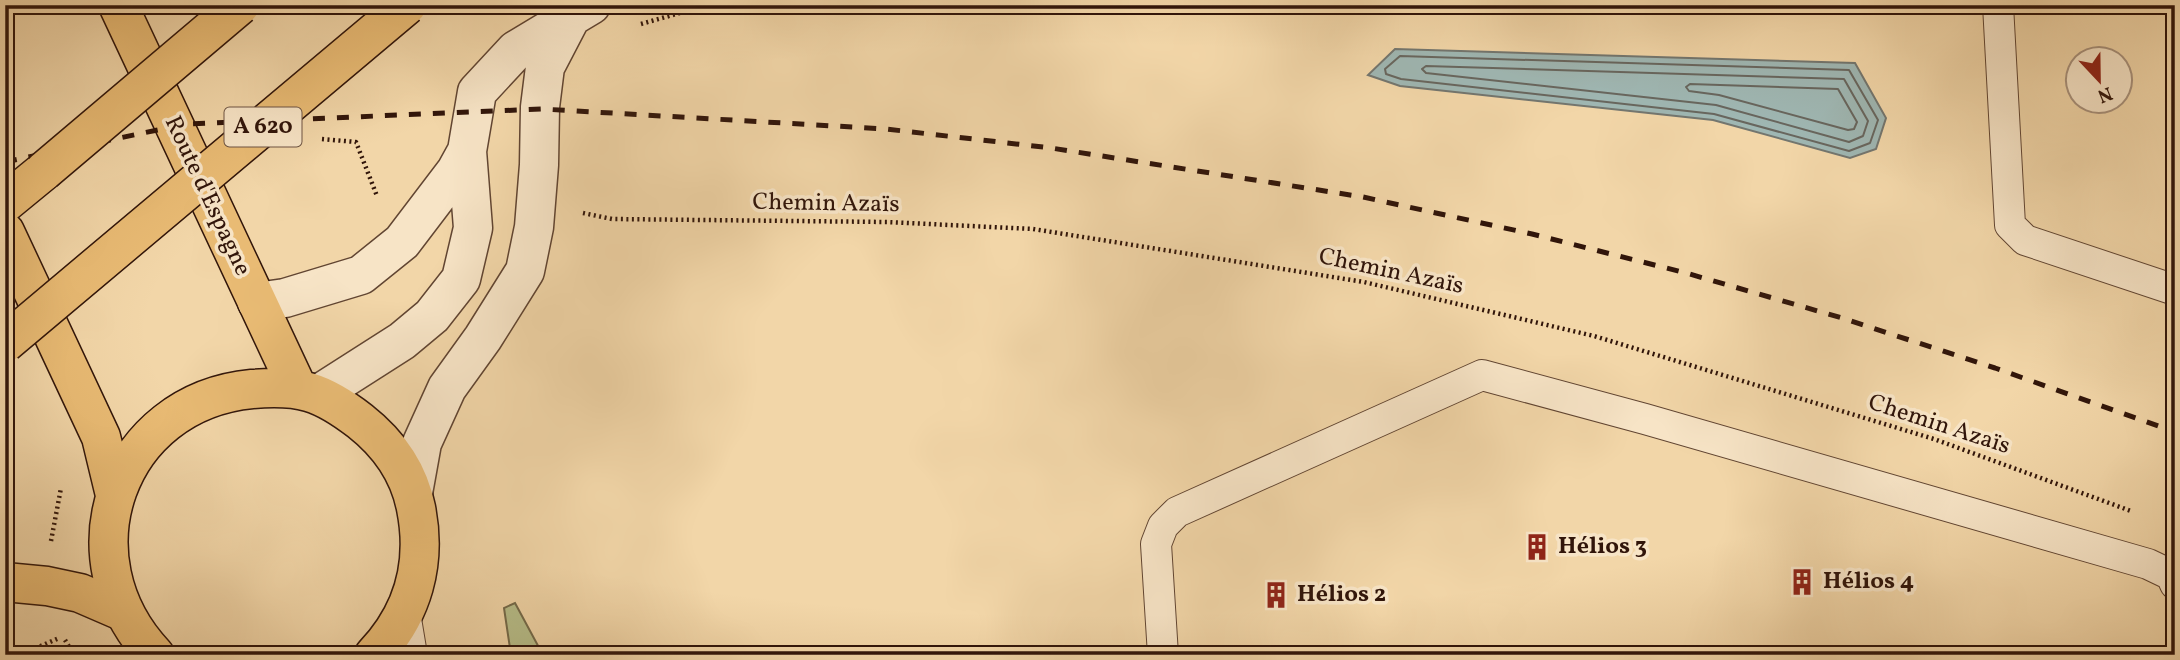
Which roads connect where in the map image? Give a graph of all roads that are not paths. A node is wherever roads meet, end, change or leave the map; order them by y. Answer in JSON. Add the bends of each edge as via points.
{"nodes":[{"id":1,"x":118,"y":5,"type":"edge"},
{"id":2,"x":240,"y":5,"type":"edge"},
{"id":3,"x":407,"y":5,"type":"edge"},
{"id":4,"x":1998,"y":5,"type":"edge"},
{"id":5,"x":581,"y":10,"type":"edge"},
{"id":6,"x":467,"y":151,"type":"junction"},
{"id":7,"x":5,"y":203,"type":"edge"},
{"id":8,"x":5,"y":232,"type":"edge"},
{"id":9,"x":2175,"y":290,"type":"edge"},
{"id":10,"x":257,"y":302,"type":"junction"},
{"id":11,"x":5,"y":343,"type":"edge"},
{"id":12,"x":308,"y":391,"type":"junction"},
{"id":13,"x":413,"y":493,"type":"junction"},
{"id":14,"x":115,"y":495,"type":"junction"},
{"id":15,"x":5,"y":582,"type":"edge"},
{"id":16,"x":2175,"y":583,"type":"edge"},
{"id":17,"x":124,"y":612,"type":"junction"},
{"id":18,"x":385,"y":654,"type":"edge"},
{"id":19,"x":155,"y":655,"type":"edge"},
{"id":20,"x":1163,"y":655,"type":"edge"}],
"edges":[{"from":1,"to":10,"type":"main road","name":"Route d'Espagne"},
{"from":2,"to":7,"type":"main road","bridge":true},
{"from":3,"to":11,"type":"main road","number":"A 620","bridge":true},
{"from":4,"to":9,"type":"lane","via":[[2010,225],[2025,240]]},
{"from":5,"to":6,"type":"street","via":[[516,50],[477,92]]},
{"from":5,"to":13,"type":"street","via":[[545,67],[534,227],[525,271],[447,388],[422,443]]},
{"from":6,"to":10,"type":"street","via":[[402,242],[360,275]]},
{"from":6,"to":12,"type":"street","via":[[473,228],[461,279],[432,316],[402,341]]},
{"from":8,"to":14,"type":"main road","via":[[101,437]]},
{"from":10,"to":12,"type":"main road","name":"Route d'Espagne"},
{"from":12,"to":13,"type":"main road","via":[[347,410],[375,432],[398,460]]},
{"from":12,"to":14,"type":"main road","via":[[230,391],[192,405],[159,428],[133,459]]},
{"from":13,"to":18,"type":"main road","via":[[421,533],[418,573]]},
{"from":14,"to":17,"type":"main road","via":[[108,535],[110,574]]},
{"from":15,"to":17,"type":"main road","via":[[80,593]]},
{"from":16,"to":20,"type":"lane","via":[[2171,575],[2148,564],[1482,375],[1177,512],[1163,526],[1156,544]]},
{"from":17,"to":19,"type":"main road"}]}
